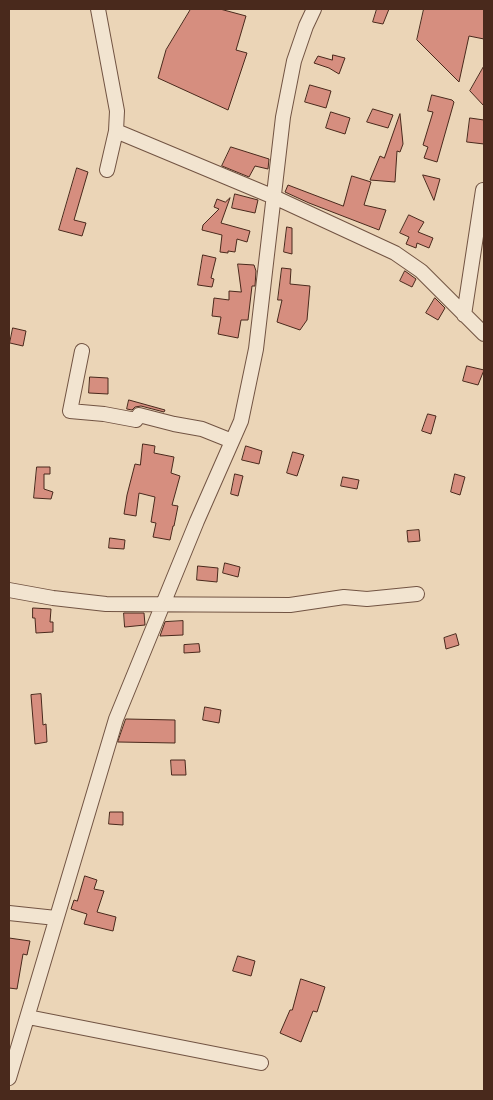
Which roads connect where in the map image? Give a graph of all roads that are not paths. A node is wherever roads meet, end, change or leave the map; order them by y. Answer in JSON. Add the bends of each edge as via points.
{"nodes":[{"id":1,"x":98,"y":9,"type":"edge"},
{"id":2,"x":314,"y":9,"type":"edge"},
{"id":3,"x":116,"y":132,"type":"junction"},
{"id":4,"x":107,"y":170,"type":"dead end"},
{"id":5,"x":483,"y":190,"type":"edge"},
{"id":6,"x":274,"y":197,"type":"junction"},
{"id":7,"x":464,"y":315,"type":"junction"},
{"id":8,"x":484,"y":334,"type":"edge"},
{"id":9,"x":82,"y":351,"type":"dead end"},
{"id":10,"x":232,"y":440,"type":"junction"},
{"id":11,"x":9,"y":590,"type":"edge"},
{"id":12,"x":416,"y":594,"type":"dead end"},
{"id":13,"x":164,"y":603,"type":"junction"},
{"id":14,"x":9,"y":912,"type":"edge"},
{"id":15,"x":56,"y":918,"type":"junction"},
{"id":16,"x":28,"y":1017,"type":"junction"},
{"id":17,"x":261,"y":1063,"type":"dead end"},
{"id":18,"x":9,"y":1078,"type":"edge"}],
"edges":[{"from":1,"to":3,"type":"street","via":[[117,110]]},
{"from":2,"to":6,"type":"street","via":[[294,61],[283,117]]},
{"from":3,"to":4,"type":"street"},
{"from":3,"to":6,"type":"street"},
{"from":5,"to":7,"type":"street"},
{"from":6,"to":7,"type":"street","via":[[395,253],[421,271]]},
{"from":6,"to":10,"type":"street","via":[[256,349],[241,421]]},
{"from":7,"to":8,"type":"street"},
{"from":9,"to":10,"type":"street","via":[[70,411],[136,420],[139,415],[202,429]]},
{"from":10,"to":13,"type":"street"},
{"from":11,"to":13,"type":"street","via":[[106,604]]},
{"from":12,"to":13,"type":"street","via":[[367,599],[344,597],[290,606]]},
{"from":13,"to":15,"type":"street","via":[[116,719]]},
{"from":14,"to":15,"type":"street"},
{"from":15,"to":16,"type":"street"},
{"from":16,"to":17,"type":"street"},
{"from":16,"to":18,"type":"street"}]}
